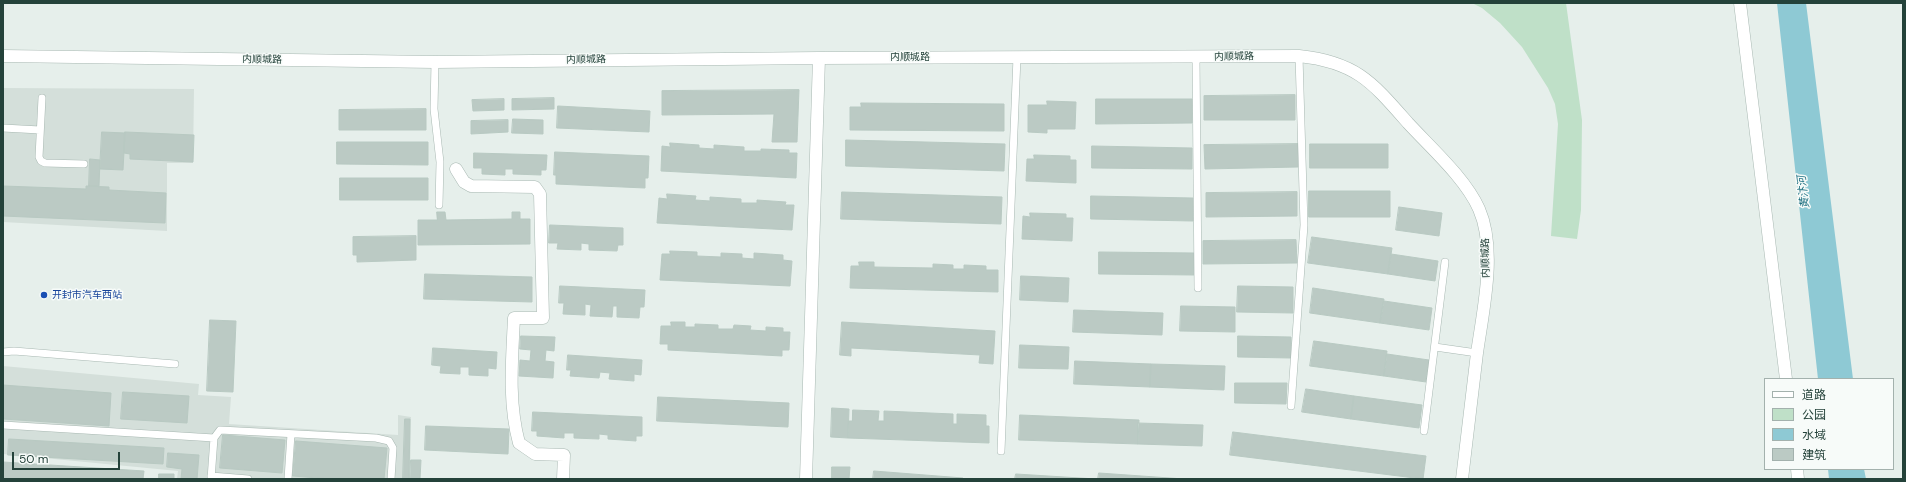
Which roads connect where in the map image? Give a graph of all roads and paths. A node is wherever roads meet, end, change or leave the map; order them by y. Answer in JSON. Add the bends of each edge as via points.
{"nodes":[{"id":1,"x":1740,"y":3,"type":"edge"},
{"id":2,"x":3,"y":56,"type":"edge"},
{"id":3,"x":1299,"y":56,"type":"junction"},
{"id":4,"x":1017,"y":57,"type":"junction"},
{"id":5,"x":1196,"y":57,"type":"junction"},
{"id":6,"x":819,"y":58,"type":"junction"},
{"id":7,"x":435,"y":62,"type":"junction"},
{"id":8,"x":42,"y":98,"type":"dead end"},
{"id":9,"x":3,"y":128,"type":"edge"},
{"id":10,"x":40,"y":130,"type":"junction"},
{"id":11,"x":84,"y":164,"type":"dead end"},
{"id":12,"x":456,"y":169,"type":"dead end"},
{"id":13,"x":439,"y":205,"type":"dead end"},
{"id":14,"x":1445,"y":262,"type":"dead end"},
{"id":15,"x":1198,"y":288,"type":"dead end"},
{"id":16,"x":1435,"y":347,"type":"junction"},
{"id":17,"x":3,"y":352,"type":"edge"},
{"id":18,"x":1477,"y":353,"type":"junction"},
{"id":19,"x":175,"y":364,"type":"dead end"},
{"id":20,"x":1786,"y":378,"type":"edge"},
{"id":21,"x":1291,"y":406,"type":"dead end"},
{"id":22,"x":3,"y":425,"type":"edge"},
{"id":23,"x":1424,"y":432,"type":"dead end"},
{"id":24,"x":292,"y":434,"type":"junction"},
{"id":25,"x":214,"y":438,"type":"junction"},
{"id":26,"x":1001,"y":451,"type":"dead end"},
{"id":27,"x":211,"y":477,"type":"edge"},
{"id":28,"x":248,"y":479,"type":"edge"},
{"id":29,"x":288,"y":479,"type":"edge"},
{"id":30,"x":391,"y":479,"type":"edge"},
{"id":31,"x":563,"y":479,"type":"edge"},
{"id":32,"x":806,"y":479,"type":"edge"},
{"id":33,"x":1462,"y":479,"type":"edge"}],
"edges":[{"from":1,"to":20,"type":"street"},
{"from":2,"to":7,"type":"street","name":"内顺城路"},
{"from":3,"to":5,"type":"street","name":"内顺城路"},
{"from":3,"to":18,"type":"street","name":"内顺城路","via":[[1336,63],[1369,81],[1455,174],[1479,209],[1487,241],[1487,276]]},
{"from":3,"to":21,"type":"lane","via":[[1304,225]]},
{"from":4,"to":5,"type":"street","name":"内顺城路"},
{"from":4,"to":6,"type":"street","name":"内顺城路"},
{"from":4,"to":26,"type":"lane"},
{"from":5,"to":15,"type":"lane"},
{"from":6,"to":7,"type":"street","name":"内顺城路"},
{"from":6,"to":32,"type":"street"},
{"from":7,"to":13,"type":"lane","via":[[434,114],[440,162]]},
{"from":8,"to":10,"type":"lane"},
{"from":9,"to":10,"type":"lane"},
{"from":10,"to":11,"type":"lane","via":[[41,162]]},
{"from":12,"to":31,"type":"street","via":[[464,182],[471,186],[535,188],[540,194],[543,318],[514,318],[511,382],[515,428],[519,443],[535,454],[564,455]]},
{"from":14,"to":16,"type":"lane"},
{"from":16,"to":18,"type":"lane"},
{"from":16,"to":23,"type":"lane"},
{"from":17,"to":19,"type":"lane"},
{"from":18,"to":33,"type":"street","name":"内顺城路"},
{"from":22,"to":25,"type":"lane"},
{"from":24,"to":25,"type":"lane","via":[[220,430]]},
{"from":24,"to":29,"type":"lane"},
{"from":24,"to":30,"type":"lane","via":[[386,440],[393,448]]},
{"from":25,"to":27,"type":"lane"},
{"from":27,"to":28,"type":"lane"}]}
